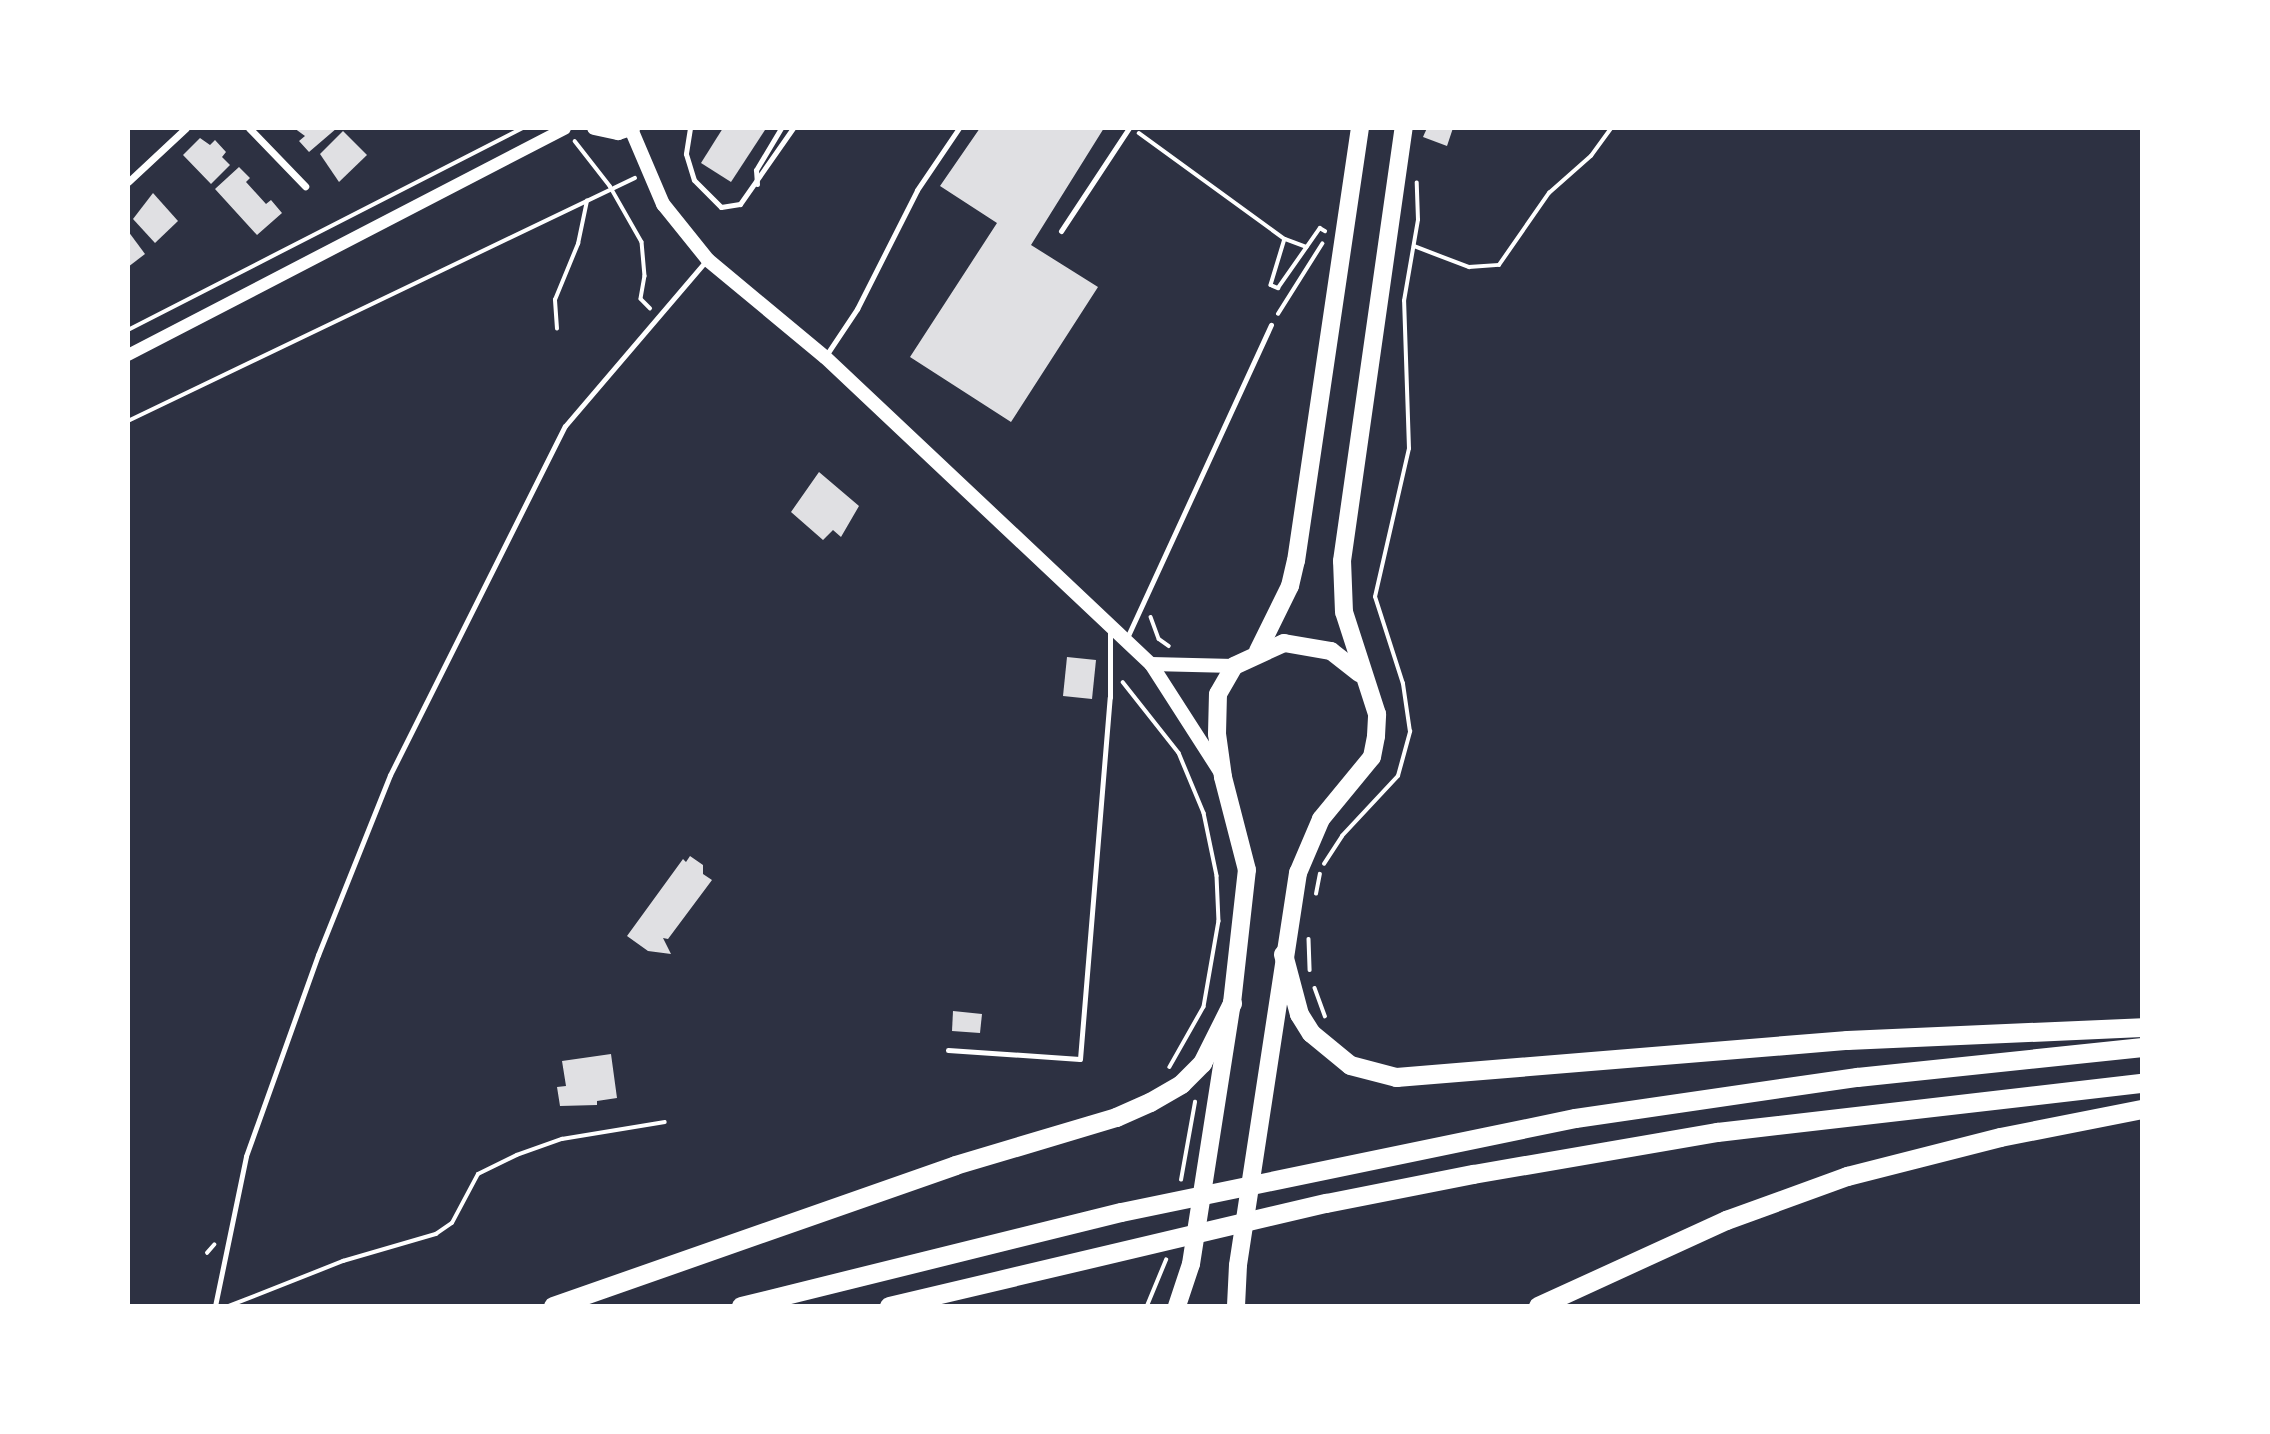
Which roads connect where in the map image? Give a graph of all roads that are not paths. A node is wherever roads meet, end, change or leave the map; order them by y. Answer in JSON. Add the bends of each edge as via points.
{"nodes":[{"id":1,"x":186,"y":128,"type":"edge"},
{"id":2,"x":249,"y":128,"type":"edge"},
{"id":3,"x":565,"y":128,"type":"edge"},
{"id":4,"x":593,"y":128,"type":"edge"},
{"id":5,"x":632,"y":128,"type":"edge"},
{"id":6,"x":690,"y":128,"type":"edge"},
{"id":7,"x":781,"y":128,"type":"edge"},
{"id":8,"x":793,"y":128,"type":"edge"},
{"id":9,"x":959,"y":128,"type":"edge"},
{"id":10,"x":1130,"y":128,"type":"edge"},
{"id":11,"x":1360,"y":128,"type":"edge"},
{"id":12,"x":1404,"y":128,"type":"edge"},
{"id":13,"x":128,"y":181,"type":"edge"},
{"id":14,"x":757,"y":184,"type":"junction"},
{"id":15,"x":305,"y":187,"type":"dead end"},
{"id":16,"x":1061,"y":230,"type":"dead end"},
{"id":17,"x":708,"y":260,"type":"junction"},
{"id":18,"x":1271,"y":325,"type":"road end"},
{"id":19,"x":128,"y":355,"type":"edge"},
{"id":20,"x":825,"y":357,"type":"junction"},
{"id":21,"x":1110,"y":629,"type":"junction"},
{"id":22,"x":1125,"y":643,"type":"junction"},
{"id":23,"x":1258,"y":651,"type":"junction"},
{"id":24,"x":1151,"y":664,"type":"junction"},
{"id":25,"x":1234,"y":666,"type":"junction"},
{"id":26,"x":1362,"y":677,"type":"junction"},
{"id":27,"x":1223,"y":777,"type":"junction"},
{"id":28,"x":1283,"y":954,"type":"junction"},
{"id":29,"x":1232,"y":1003,"type":"junction"},
{"id":30,"x":2142,"y":1027,"type":"edge"},
{"id":31,"x":2142,"y":1047,"type":"edge"},
{"id":32,"x":948,"y":1050,"type":"dead end"},
{"id":33,"x":2142,"y":1083,"type":"edge"},
{"id":34,"x":2142,"y":1109,"type":"edge"},
{"id":35,"x":215,"y":1306,"type":"edge"},
{"id":36,"x":553,"y":1306,"type":"edge"},
{"id":37,"x":741,"y":1306,"type":"edge"},
{"id":38,"x":889,"y":1306,"type":"edge"},
{"id":39,"x":1177,"y":1306,"type":"edge"},
{"id":40,"x":1236,"y":1306,"type":"edge"},
{"id":41,"x":1538,"y":1306,"type":"edge"}],
"edges":[{"from":1,"to":13,"type":"street"},
{"from":2,"to":15,"type":"street"},
{"from":3,"to":19,"type":"street"},
{"from":4,"to":5,"type":"main road","via":[[618,133]]},
{"from":5,"to":17,"type":"main road","via":[[663,204]]},
{"from":6,"to":14,"type":"lane","via":[[686,154],[694,180],[721,207],[740,204]]},
{"from":7,"to":14,"type":"lane","via":[[756,170]]},
{"from":8,"to":14,"type":"lane"},
{"from":9,"to":20,"type":"lane","via":[[918,190],[857,309]]},
{"from":10,"to":16,"type":"lane"},
{"from":11,"to":23,"type":"main road","via":[[1296,561],[1290,586]]},
{"from":12,"to":26,"type":"main road","via":[[1342,561],[1344,612]]},
{"from":17,"to":20,"type":"main road"},
{"from":17,"to":35,"type":"lane","via":[[565,426],[390,775],[318,955],[246,1156]]},
{"from":18,"to":22,"type":"lane"},
{"from":20,"to":21,"type":"main road"},
{"from":21,"to":22,"type":"main road"},
{"from":21,"to":32,"type":"lane","via":[[1111,671],[1080,1059]]},
{"from":22,"to":24,"type":"main road"},
{"from":23,"to":25,"type":"main road"},
{"from":23,"to":26,"type":"main road","via":[[1284,643],[1314,645],[1347,660]]},
{"from":24,"to":25,"type":"main road"},
{"from":24,"to":27,"type":"main road"},
{"from":25,"to":27,"type":"main road","via":[[1218,694]]},
{"from":26,"to":28,"type":"main road","via":[[1377,714],[1372,757],[1321,819],[1306,845]]},
{"from":27,"to":29,"type":"main road","via":[[1247,870]]},
{"from":28,"to":30,"type":"highway","via":[[1299,1014],[1311,1033],[1350,1065],[1396,1077],[1847,1040]]},
{"from":28,"to":40,"type":"main road"},
{"from":29,"to":36,"type":"highway","via":[[1202,1063],[1181,1084],[1116,1117],[955,1165]]},
{"from":29,"to":39,"type":"main road","via":[[1191,1264]]},
{"from":31,"to":37,"type":"highway","via":[[1741,1093],[1575,1118],[1121,1212]]},
{"from":33,"to":38,"type":"highway","via":[[1717,1132],[1326,1203]]},
{"from":34,"to":41,"type":"highway","via":[[2000,1137],[1797,1193],[1672,1243]]}]}
